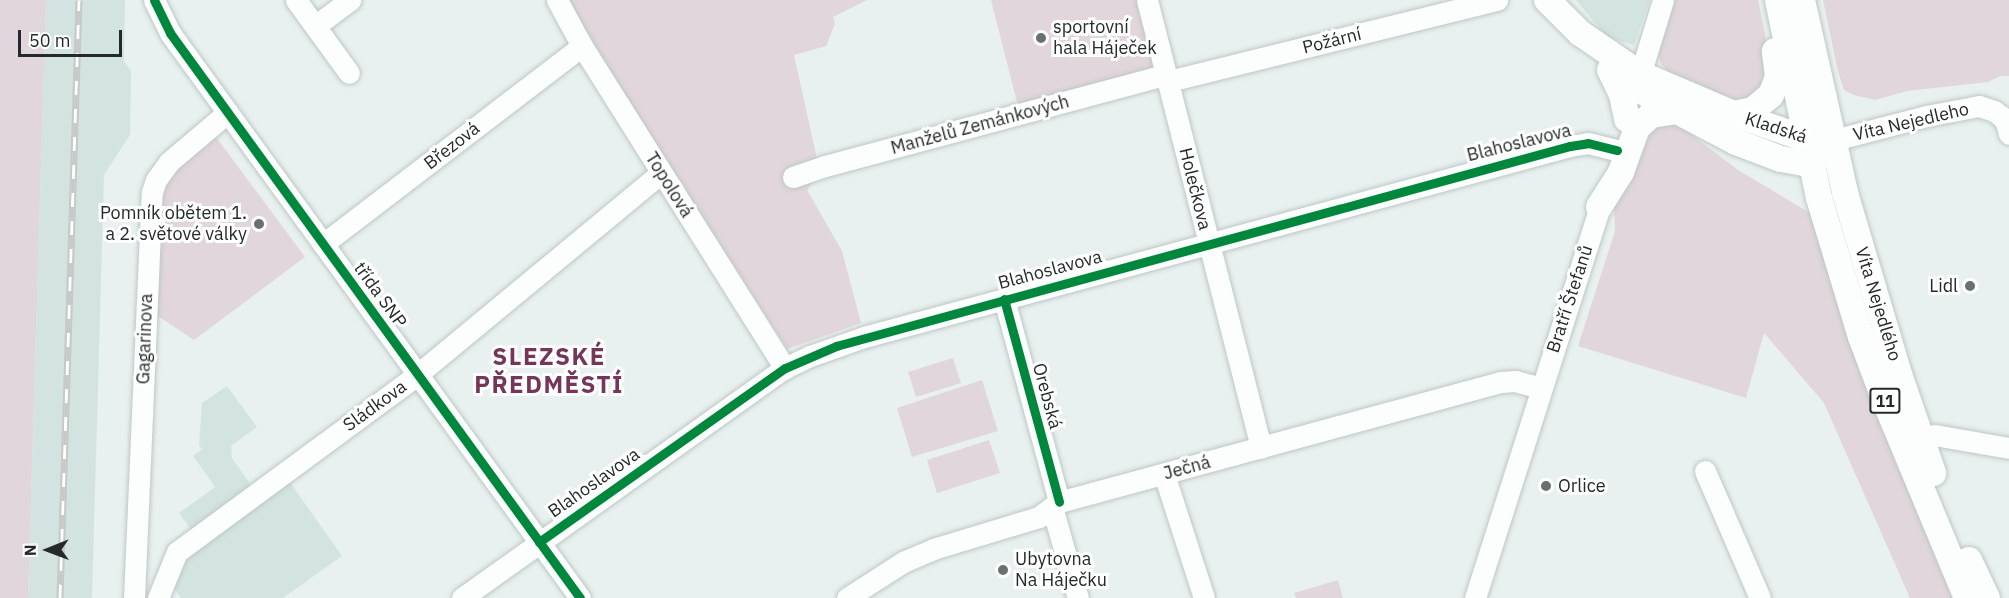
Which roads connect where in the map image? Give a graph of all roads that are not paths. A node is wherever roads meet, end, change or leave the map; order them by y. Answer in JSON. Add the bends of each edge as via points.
{"nodes":[{"id":1,"x":296,"y":0,"type":"edge"},
{"id":2,"x":350,"y":0,"type":"edge"},
{"id":3,"x":557,"y":0,"type":"edge"},
{"id":4,"x":1147,"y":0,"type":"edge"},
{"id":5,"x":1497,"y":0,"type":"edge"},
{"id":6,"x":1547,"y":0,"type":"edge"},
{"id":7,"x":1663,"y":0,"type":"edge"},
{"id":8,"x":1767,"y":0,"type":"edge"},
{"id":9,"x":1778,"y":0,"type":"edge"},
{"id":10,"x":1802,"y":0,"type":"edge"},
{"id":11,"x":156,"y":5,"type":"edge"},
{"id":12,"x":315,"y":26,"type":"junction"},
{"id":13,"x":1580,"y":33,"type":"junction"},
{"id":14,"x":582,"y":46,"type":"junction"},
{"id":15,"x":1610,"y":70,"type":"junction"},
{"id":16,"x":349,"y":73,"type":"dead end"},
{"id":17,"x":1167,"y":79,"type":"junction"},
{"id":18,"x":1638,"y":81,"type":"junction"},
{"id":19,"x":1676,"y":111,"type":"junction"},
{"id":20,"x":228,"y":112,"type":"junction"},
{"id":21,"x":1734,"y":114,"type":"junction"},
{"id":22,"x":1627,"y":119,"type":"junction"},
{"id":23,"x":2009,"y":134,"type":"edge"},
{"id":24,"x":1834,"y":140,"type":"junction"},
{"id":25,"x":1617,"y":150,"type":"junction"},
{"id":26,"x":1809,"y":150,"type":"junction"},
{"id":27,"x":661,"y":173,"type":"junction"},
{"id":28,"x":793,"y":177,"type":"dead end"},
{"id":29,"x":1599,"y":207,"type":"junction"},
{"id":30,"x":323,"y":244,"type":"junction"},
{"id":31,"x":1209,"y":244,"type":"junction"},
{"id":32,"x":1004,"y":299,"type":"junction"},
{"id":33,"x":785,"y":368,"type":"junction"},
{"id":34,"x":418,"y":374,"type":"junction"},
{"id":35,"x":1541,"y":388,"type":"junction"},
{"id":36,"x":1935,"y":435,"type":"dead end"},
{"id":37,"x":1261,"y":448,"type":"junction"},
{"id":38,"x":2009,"y":448,"type":"edge"},
{"id":39,"x":1705,"y":471,"type":"dead end"},
{"id":40,"x":1164,"y":474,"type":"junction"},
{"id":41,"x":1056,"y":505,"type":"junction"},
{"id":42,"x":539,"y":542,"type":"junction"},
{"id":43,"x":134,"y":598,"type":"edge"},
{"id":44,"x":158,"y":598,"type":"edge"},
{"id":45,"x":462,"y":598,"type":"edge"},
{"id":46,"x":580,"y":598,"type":"edge"},
{"id":47,"x":847,"y":598,"type":"edge"},
{"id":48,"x":1078,"y":598,"type":"edge"},
{"id":49,"x":1204,"y":598,"type":"edge"},
{"id":50,"x":1475,"y":598,"type":"edge"},
{"id":51,"x":1760,"y":598,"type":"edge"},
{"id":52,"x":1967,"y":598,"type":"edge"},
{"id":53,"x":1987,"y":598,"type":"edge"}],
"edges":[{"from":1,"to":12,"type":"street"},
{"from":2,"to":12,"type":"street"},
{"from":3,"to":14,"type":"street","name":"Topolová"},
{"from":4,"to":17,"type":"street","name":"Holečkova"},
{"from":5,"to":17,"type":"street","name":"Požární"},
{"from":6,"to":13,"type":"main road","name":"Kladská"},
{"from":7,"to":18,"type":"street","name":"Bratří Štefanů"},
{"from":8,"to":21,"type":"main road","via":[[1779,71],[1777,82],[1759,106]]},
{"from":9,"to":26,"type":"main road"},
{"from":10,"to":24,"type":"main road","number":"11"},
{"from":11,"to":20,"type":"street","name":"třída SNP","via":[[170,33]]},
{"from":12,"to":16,"type":"street"},
{"from":13,"to":15,"type":"main road","name":"Kladská"},
{"from":13,"to":18,"type":"main road","name":"Kladská"},
{"from":14,"to":27,"type":"street","name":"Topolová"},
{"from":14,"to":30,"type":"street","name":"Březová"},
{"from":15,"to":18,"type":"main road","name":"Kladská"},
{"from":15,"to":22,"type":"main road","via":[[1622,95]]},
{"from":17,"to":28,"type":"street","name":"Manželů Zemánkových","via":[[1158,77]]},
{"from":17,"to":31,"type":"street","name":"Holečkova"},
{"from":18,"to":19,"type":"main road","name":"Kladská"},
{"from":18,"to":21,"type":"main road","name":"Kladská"},
{"from":18,"to":22,"type":"street","name":"Bratří Štefanů"},
{"from":19,"to":26,"type":"main road","name":"Kladská","via":[[1736,142],[1781,159],[1796,163]]},
{"from":19,"to":29,"type":"main road","via":[[1651,115],[1637,128],[1621,172]]},
{"from":20,"to":30,"type":"street","name":"třída SNP"},
{"from":20,"to":43,"type":"street","name":"Gagarinova","via":[[169,162],[152,192]]},
{"from":21,"to":26,"type":"main road","name":"Kladská","via":[[1781,130]]},
{"from":22,"to":25,"type":"street","name":"Bratří Štefanů"},
{"from":23,"to":24,"type":"street","name":"Víta Nejedleho","via":[[2001,116],[1979,106]]},
{"from":24,"to":26,"type":"main road","name":"Kladská"},
{"from":24,"to":53,"type":"main road","name":"Víta Nejedlého","number":"11","via":[[1845,193],[1919,437]]},
{"from":25,"to":29,"type":"street","name":"Bratří Štefanů"},
{"from":25,"to":31,"type":"street","name":"Blahoslavova","via":[[1588,144],[1570,146]]},
{"from":26,"to":52,"type":"main road","name":"Víta Nejedlého","number":"11","via":[[1819,198],[1864,347]]},
{"from":27,"to":33,"type":"street","name":"Topolová"},
{"from":27,"to":34,"type":"street","name":"Sládkova"},
{"from":29,"to":35,"type":"street","name":"Bratří Štefanů"},
{"from":30,"to":34,"type":"street","name":"třída SNP"},
{"from":31,"to":32,"type":"street","name":"Blahoslavova"},
{"from":31,"to":37,"type":"street","name":"Holečkova"},
{"from":32,"to":33,"type":"street","name":"Blahoslavova","via":[[836,346]]},
{"from":32,"to":41,"type":"street","name":"Orebská"},
{"from":33,"to":42,"type":"street","name":"Blahoslavova"},
{"from":34,"to":42,"type":"street","name":"třída SNP"},
{"from":34,"to":44,"type":"street","name":"Sládkova","via":[[177,552]]},
{"from":35,"to":37,"type":"street","name":"Ječná","via":[[1515,381],[1501,382]]},
{"from":35,"to":50,"type":"street","name":"Bratří Štefanů"},
{"from":36,"to":38,"type":"street"},
{"from":37,"to":40,"type":"street","name":"Ječná"},
{"from":39,"to":51,"type":"street"},
{"from":40,"to":41,"type":"street","name":"Ječná"},
{"from":40,"to":49,"type":"street"},
{"from":41,"to":47,"type":"street","name":"Ječná","via":[[1039,517],[903,562]]},
{"from":41,"to":48,"type":"street","name":"Orebská"},
{"from":42,"to":45,"type":"street","name":"Blahoslavova"},
{"from":42,"to":46,"type":"street","name":"třída SNP"}]}
